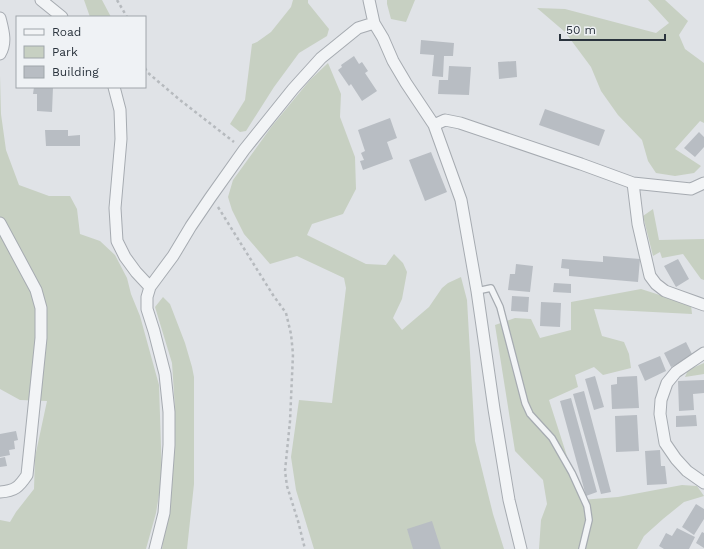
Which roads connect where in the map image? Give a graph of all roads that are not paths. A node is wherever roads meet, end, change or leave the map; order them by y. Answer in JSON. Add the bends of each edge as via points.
{"nodes":[{"id":1,"x":41,"y":0,"type":"edge"},
{"id":2,"x":369,"y":0,"type":"edge"},
{"id":3,"x":61,"y":16,"type":"edge"},
{"id":4,"x":0,"y":18,"type":"edge"},
{"id":5,"x":374,"y":23,"type":"junction"},
{"id":6,"x":0,"y":54,"type":"edge"},
{"id":7,"x":114,"y":88,"type":"edge"},
{"id":8,"x":434,"y":125,"type":"junction"},
{"id":9,"x":633,"y":183,"type":"junction"},
{"id":10,"x":704,"y":183,"type":"edge"},
{"id":11,"x":0,"y":223,"type":"edge"},
{"id":12,"x":150,"y":288,"type":"junction"},
{"id":13,"x":477,"y":291,"type":"junction"},
{"id":14,"x":704,"y":305,"type":"edge"},
{"id":15,"x":704,"y":353,"type":"edge"},
{"id":16,"x":704,"y":483,"type":"edge"},
{"id":17,"x":0,"y":492,"type":"edge"},
{"id":18,"x":155,"y":549,"type":"edge"},
{"id":19,"x":521,"y":549,"type":"edge"},
{"id":20,"x":582,"y":549,"type":"edge"}],
"edges":[{"from":1,"to":3,"type":"street"},
{"from":2,"to":5,"type":"street"},
{"from":4,"to":6,"type":"street","via":[[4,46]]},
{"from":5,"to":8,"type":"street","via":[[393,61]]},
{"from":5,"to":12,"type":"street","via":[[358,28],[321,58],[293,89],[244,150]]},
{"from":7,"to":12,"type":"street","via":[[120,110],[121,139],[115,208],[118,241],[125,257]]},
{"from":8,"to":9,"type":"street","via":[[445,120],[460,123]]},
{"from":8,"to":13,"type":"street","via":[[461,200]]},
{"from":9,"to":10,"type":"street","via":[[691,189]]},
{"from":9,"to":14,"type":"street","via":[[638,224],[650,276],[665,291]]},
{"from":11,"to":17,"type":"street","via":[[36,290],[41,308],[41,338],[27,475],[21,484],[9,491]]},
{"from":12,"to":18,"type":"street","via":[[147,309],[165,374],[169,412],[164,513]]},
{"from":13,"to":19,"type":"street","via":[[509,500]]},
{"from":13,"to":20,"type":"lane","via":[[491,288],[500,307],[525,403],[530,414],[552,438],[587,506],[588,520]]},
{"from":15,"to":16,"type":"street","via":[[676,372],[667,383],[661,400],[660,414],[665,443],[687,471]]}]}
